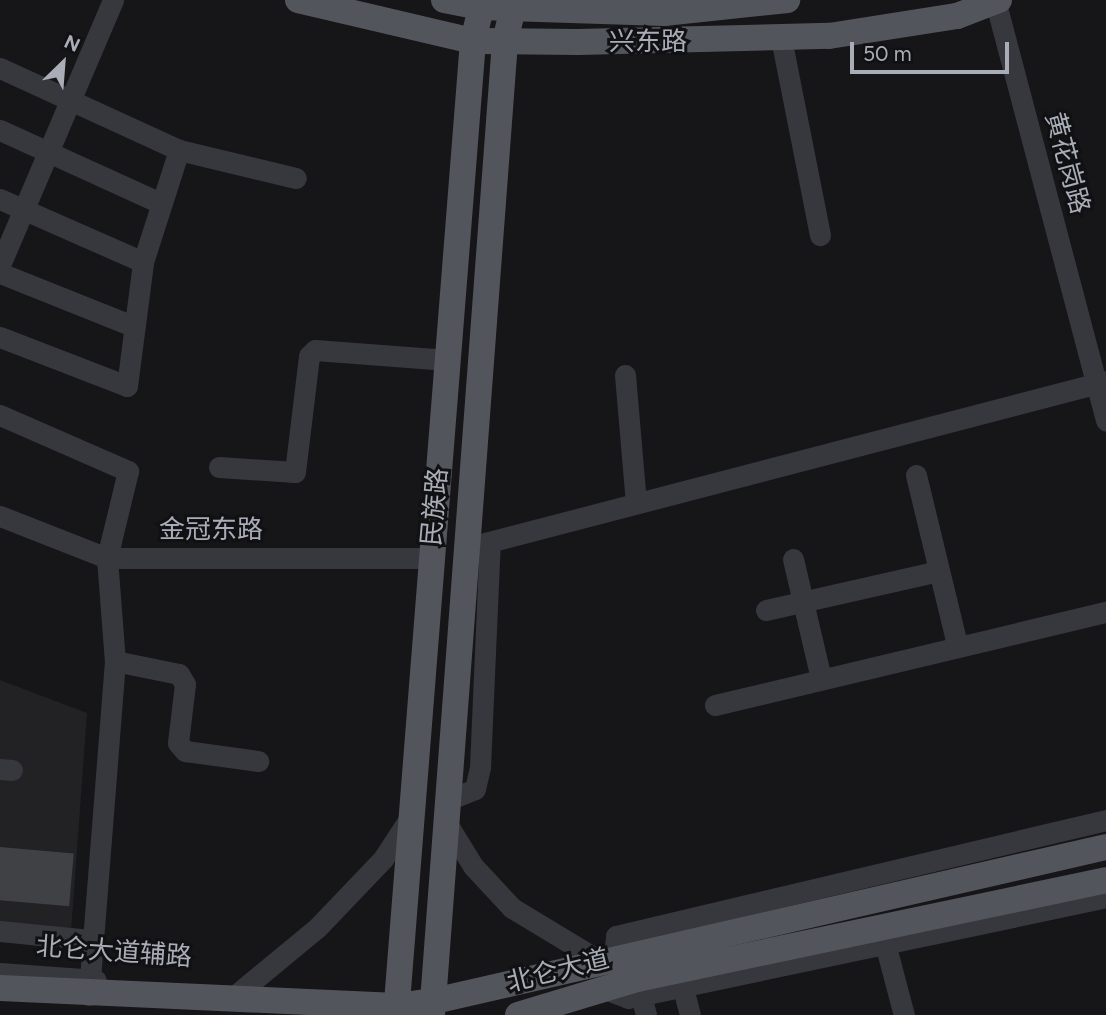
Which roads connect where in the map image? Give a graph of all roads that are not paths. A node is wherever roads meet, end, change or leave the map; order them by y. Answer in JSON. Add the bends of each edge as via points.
{"nodes":[{"id":1,"x":113,"y":0,"type":"edge"},
{"id":2,"x":298,"y":0,"type":"edge"},
{"id":3,"x":444,"y":0,"type":"edge"},
{"id":4,"x":782,"y":0,"type":"edge"},
{"id":5,"x":996,"y":0,"type":"edge"},
{"id":6,"x":482,"y":3,"type":"edge"},
{"id":7,"x":513,"y":4,"type":"edge"},
{"id":8,"x":663,"y":7,"type":"edge"},
{"id":9,"x":781,"y":38,"type":"junction"},
{"id":10,"x":473,"y":41,"type":"junction"},
{"id":11,"x":505,"y":41,"type":"junction"},
{"id":12,"x":0,"y":68,"type":"edge"},
{"id":13,"x":72,"y":97,"type":"junction"},
{"id":14,"x":0,"y":130,"type":"edge"},
{"id":15,"x":49,"y":150,"type":"junction"},
{"id":16,"x":179,"y":150,"type":"junction"},
{"id":17,"x":296,"y":178,"type":"dead end"},
{"id":18,"x":0,"y":199,"type":"edge"},
{"id":19,"x":158,"y":202,"type":"junction"},
{"id":20,"x":24,"y":210,"type":"junction"},
{"id":21,"x":820,"y":235,"type":"dead end"},
{"id":22,"x":143,"y":262,"type":"junction"},
{"id":23,"x":0,"y":265,"type":"edge"},
{"id":24,"x":0,"y":273,"type":"edge"},
{"id":25,"x":135,"y":327,"type":"junction"},
{"id":26,"x":0,"y":337,"type":"edge"},
{"id":27,"x":448,"y":360,"type":"junction"},
{"id":28,"x":625,"y":375,"type":"dead end"},
{"id":29,"x":1101,"y":382,"type":"edge"},
{"id":30,"x":0,"y":415,"type":"edge"},
{"id":31,"x":1106,"y":421,"type":"edge"},
{"id":32,"x":219,"y":467,"type":"dead end"},
{"id":33,"x":916,"y":475,"type":"dead end"},
{"id":34,"x":636,"y":504,"type":"junction"},
{"id":35,"x":0,"y":516,"type":"edge"},
{"id":36,"x":478,"y":545,"type":"junction"},
{"id":37,"x":107,"y":558,"type":"junction"},
{"id":38,"x":430,"y":558,"type":"junction"},
{"id":39,"x":793,"y":559,"type":"dead end"},
{"id":40,"x":939,"y":571,"type":"junction"},
{"id":41,"x":803,"y":601,"type":"junction"},
{"id":42,"x":766,"y":610,"type":"dead end"},
{"id":43,"x":1106,"y":612,"type":"edge"},
{"id":44,"x":957,"y":645,"type":"junction"},
{"id":45,"x":115,"y":661,"type":"junction"},
{"id":46,"x":821,"y":678,"type":"junction"},
{"id":47,"x":715,"y":705,"type":"dead end"},
{"id":48,"x":258,"y":761,"type":"dead end"},
{"id":49,"x":447,"y":811,"type":"junction"},
{"id":50,"x":412,"y":815,"type":"junction"},
{"id":51,"x":1106,"y":820,"type":"edge"},
{"id":52,"x":1106,"y":847,"type":"edge"},
{"id":53,"x":1106,"y":880,"type":"edge"},
{"id":54,"x":1106,"y":897,"type":"edge"},
{"id":55,"x":0,"y":931,"type":"edge"},
{"id":56,"x":883,"y":935,"type":"junction"},
{"id":57,"x":90,"y":940,"type":"junction"},
{"id":58,"x":607,"y":958,"type":"junction"},
{"id":59,"x":0,"y":973,"type":"edge"},
{"id":60,"x":681,"y":978,"type":"junction"},
{"id":61,"x":89,"y":987,"type":"junction"},
{"id":62,"x":0,"y":988,"type":"edge"},
{"id":63,"x":641,"y":996,"type":"edge"},
{"id":64,"x":225,"y":998,"type":"junction"},
{"id":65,"x":588,"y":1001,"type":"edge"},
{"id":66,"x":433,"y":1008,"type":"edge"},
{"id":67,"x":397,"y":1010,"type":"edge"},
{"id":68,"x":518,"y":1015,"type":"edge"},
{"id":69,"x":690,"y":1015,"type":"edge"},
{"id":70,"x":904,"y":1015,"type":"edge"}],
"edges":[{"from":1,"to":13,"type":"street"},
{"from":2,"to":10,"type":"main road","name":"兴东路"},
{"from":3,"to":6,"type":"main road","name":"兴东路"},
{"from":4,"to":8,"type":"main road","name":"兴东路"},
{"from":5,"to":9,"type":"main road","name":"兴东路","via":[[957,16]]},
{"from":5,"to":29,"type":"street","name":"黄花岗路"},
{"from":6,"to":7,"type":"main road","name":"兴东路"},
{"from":6,"to":10,"type":"main road","name":"民族路"},
{"from":7,"to":8,"type":"main road","name":"兴东路"},
{"from":7,"to":11,"type":"main road","name":"民族路"},
{"from":9,"to":11,"type":"main road","name":"兴东路"},
{"from":9,"to":21,"type":"street"},
{"from":10,"to":11,"type":"main road","name":"兴东路"},
{"from":10,"to":27,"type":"main road","name":"民族路"},
{"from":11,"to":36,"type":"main road","name":"民族路"},
{"from":12,"to":13,"type":"street"},
{"from":13,"to":15,"type":"street"},
{"from":13,"to":16,"type":"street"},
{"from":14,"to":15,"type":"street"},
{"from":15,"to":19,"type":"street"},
{"from":15,"to":20,"type":"street"},
{"from":16,"to":17,"type":"street"},
{"from":16,"to":19,"type":"street"},
{"from":18,"to":20,"type":"street"},
{"from":19,"to":22,"type":"street"},
{"from":20,"to":22,"type":"street"},
{"from":20,"to":23,"type":"street"},
{"from":22,"to":25,"type":"street"},
{"from":24,"to":25,"type":"street"},
{"from":25,"to":26,"type":"street","via":[[131,381],[119,387]]},
{"from":27,"to":32,"type":"street","via":[[314,350],[309,355],[295,472]]},
{"from":27,"to":38,"type":"main road","name":"民族路"},
{"from":28,"to":34,"type":"street"},
{"from":29,"to":31,"type":"street","name":"黄花岗路"},
{"from":29,"to":34,"type":"street"},
{"from":30,"to":37,"type":"street","via":[[128,471]]},
{"from":33,"to":40,"type":"street"},
{"from":34,"to":36,"type":"street"},
{"from":35,"to":37,"type":"street","name":"金冠东路"},
{"from":36,"to":49,"type":"main road","name":"民族路"},
{"from":37,"to":38,"type":"street","name":"金冠东路"},
{"from":37,"to":45,"type":"street"},
{"from":38,"to":50,"type":"main road","name":"民族路"},
{"from":39,"to":41,"type":"street"},
{"from":40,"to":41,"type":"street"},
{"from":40,"to":44,"type":"street"},
{"from":41,"to":42,"type":"street"},
{"from":41,"to":46,"type":"street"},
{"from":43,"to":44,"type":"street"},
{"from":44,"to":46,"type":"street"},
{"from":45,"to":48,"type":"street","via":[[179,674],[185,684],[178,743],[185,751]]},
{"from":45,"to":57,"type":"street"},
{"from":46,"to":47,"type":"street"},
{"from":49,"to":58,"type":"street","via":[[473,866],[512,908]]},
{"from":49,"to":66,"type":"main road","name":"民族路"},
{"from":50,"to":64,"type":"street","via":[[383,859],[318,927]]},
{"from":50,"to":67,"type":"main road","name":"民族路"},
{"from":51,"to":58,"type":"street","via":[[616,936]]},
{"from":52,"to":58,"type":"main road","name":"北仑大道"},
{"from":53,"to":56,"type":"main road","name":"北仑大道"},
{"from":54,"to":56,"type":"street"},
{"from":55,"to":57,"type":"street"},
{"from":56,"to":60,"type":"main road","name":"北仑大道"},
{"from":56,"to":70,"type":"street"},
{"from":57,"to":61,"type":"street"},
{"from":58,"to":66,"type":"main road","name":"北仑大道"},
{"from":59,"to":61,"type":"street","name":"北仑大道辅路"},
{"from":60,"to":63,"type":"main road","name":"北仑大道"},
{"from":60,"to":69,"type":"street"},
{"from":61,"to":62,"type":"main road","name":"北仑大道"},
{"from":61,"to":64,"type":"main road","name":"北仑大道"},
{"from":63,"to":65,"type":"main road","name":"北仑大道"},
{"from":64,"to":67,"type":"main road","name":"北仑大道"},
{"from":65,"to":68,"type":"main road","name":"北仑大道"},
{"from":66,"to":67,"type":"main road","name":"北仑大道"}]}
